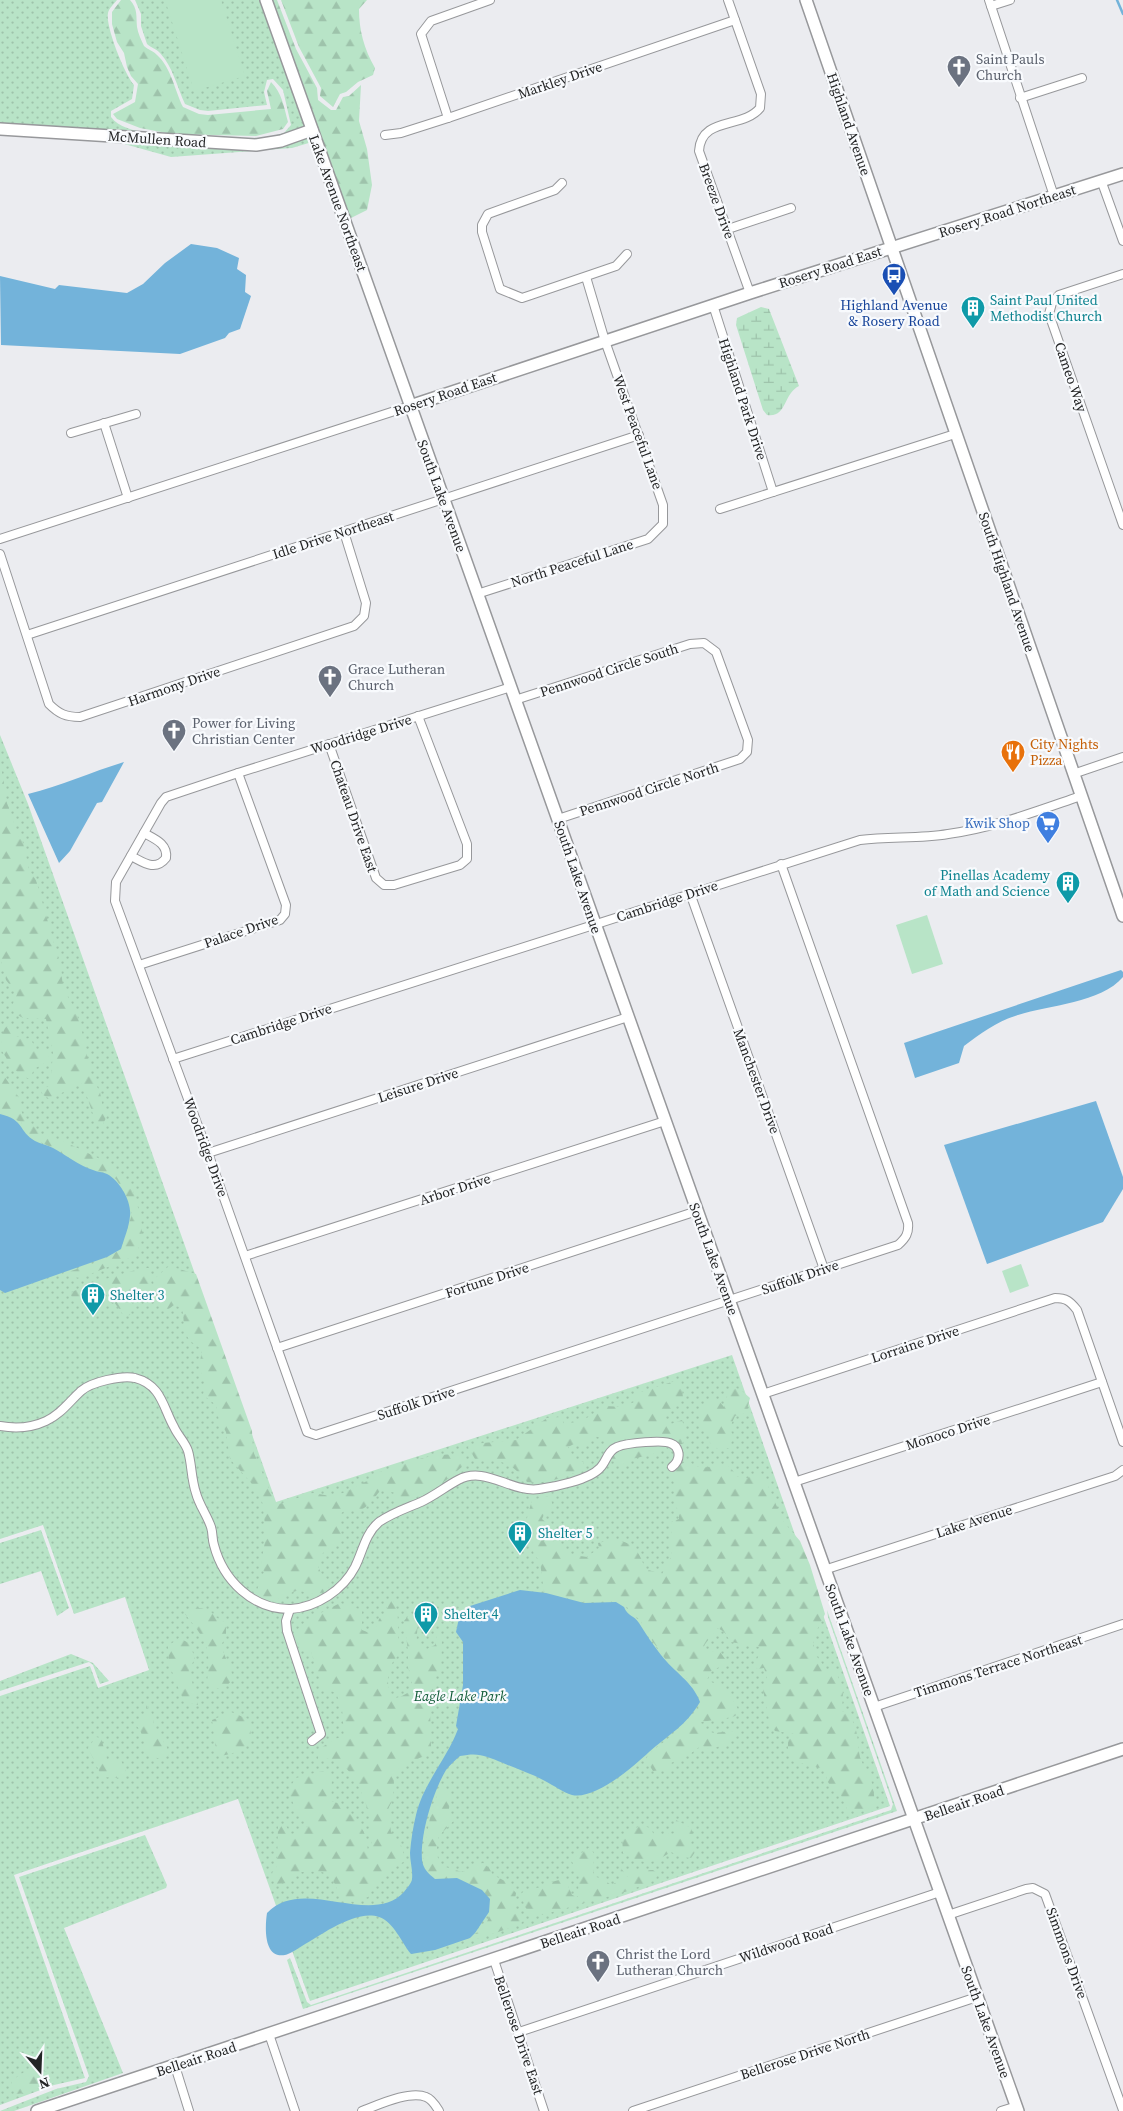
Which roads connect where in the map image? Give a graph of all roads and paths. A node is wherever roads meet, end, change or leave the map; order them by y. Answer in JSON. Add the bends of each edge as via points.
{"nodes":[{"id":1,"x":266,"y":0,"type":"edge"},
{"id":2,"x":490,"y":0,"type":"edge"},
{"id":3,"x":728,"y":0,"type":"edge"},
{"id":4,"x":806,"y":0,"type":"edge"},
{"id":5,"x":1010,"y":0,"type":"edge"},
{"id":6,"x":990,"y":3,"type":"edge"},
{"id":7,"x":735,"y":20,"type":"junction"},
{"id":8,"x":1082,"y":78,"type":"dead end"},
{"id":9,"x":1020,"y":98,"type":"junction"},
{"id":10,"x":448,"y":118,"type":"junction"},
{"id":11,"x":0,"y":129,"type":"edge"},
{"id":12,"x":312,"y":130,"type":"junction"},
{"id":13,"x":385,"y":135,"type":"dead end"},
{"id":14,"x":1123,"y":174,"type":"edge"},
{"id":15,"x":1101,"y":180,"type":"junction"},
{"id":16,"x":562,"y":183,"type":"dead end"},
{"id":17,"x":1054,"y":196,"type":"junction"},
{"id":18,"x":791,"y":208,"type":"dead end"},
{"id":19,"x":728,"y":229,"type":"junction"},
{"id":20,"x":1123,"y":241,"type":"edge"},
{"id":21,"x":891,"y":248,"type":"junction"},
{"id":22,"x":628,"y":254,"type":"dead end"},
{"id":23,"x":1123,"y":274,"type":"edge"},
{"id":24,"x":586,"y":277,"type":"junction"},
{"id":25,"x":750,"y":293,"type":"junction"},
{"id":26,"x":713,"y":305,"type":"junction"},
{"id":27,"x":605,"y":341,"type":"junction"},
{"id":28,"x":410,"y":406,"type":"junction"},
{"id":29,"x":136,"y":414,"type":"dead end"},
{"id":30,"x":104,"y":424,"type":"junction"},
{"id":31,"x":71,"y":433,"type":"dead end"},
{"id":32,"x":955,"y":434,"type":"junction"},
{"id":33,"x":639,"y":435,"type":"junction"},
{"id":34,"x":773,"y":492,"type":"junction"},
{"id":35,"x":128,"y":498,"type":"junction"},
{"id":36,"x":443,"y":499,"type":"junction"},
{"id":37,"x":720,"y":509,"type":"dead end"},
{"id":38,"x":662,"y":524,"type":"joint"},
{"id":39,"x":1123,"y":525,"type":"edge"},
{"id":40,"x":344,"y":532,"type":"junction"},
{"id":41,"x":0,"y":539,"type":"edge"},
{"id":42,"x":0,"y":554,"type":"edge"},
{"id":43,"x":477,"y":594,"type":"junction"},
{"id":44,"x":27,"y":635,"type":"junction"},
{"id":45,"x":511,"y":687,"type":"junction"},
{"id":46,"x":515,"y":700,"type":"junction"},
{"id":47,"x":418,"y":716,"type":"junction"},
{"id":48,"x":329,"y":744,"type":"junction"},
{"id":49,"x":1123,"y":758,"type":"edge"},
{"id":50,"x":740,"y":759,"type":"joint"},
{"id":51,"x":238,"y":773,"type":"junction"},
{"id":52,"x":1073,"y":774,"type":"junction"},
{"id":53,"x":1081,"y":796,"type":"junction"},
{"id":54,"x":558,"y":819,"type":"junction"},
{"id":55,"x":144,"y":833,"type":"junction"},
{"id":56,"x":131,"y":856,"type":"junction"},
{"id":57,"x":781,"y":864,"type":"junction"},
{"id":58,"x":690,"y":893,"type":"junction"},
{"id":59,"x":1123,"y":916,"type":"edge"},
{"id":60,"x":594,"y":924,"type":"junction"},
{"id":61,"x":138,"y":965,"type":"junction"},
{"id":62,"x":628,"y":1017,"type":"junction"},
{"id":63,"x":173,"y":1059,"type":"junction"},
{"id":64,"x":664,"y":1121,"type":"junction"},
{"id":65,"x":208,"y":1153,"type":"junction"},
{"id":66,"x":697,"y":1211,"type":"junction"},
{"id":67,"x":245,"y":1256,"type":"junction"},
{"id":68,"x":824,"y":1269,"type":"junction"},
{"id":69,"x":730,"y":1301,"type":"junction"},
{"id":70,"x":277,"y":1348,"type":"junction"},
{"id":71,"x":1102,"y":1382,"type":"junction"},
{"id":72,"x":763,"y":1394,"type":"junction"},
{"id":73,"x":0,"y":1426,"type":"edge"},
{"id":74,"x":316,"y":1436,"type":"joint"},
{"id":75,"x":1123,"y":1442,"type":"edge"},
{"id":76,"x":672,"y":1467,"type":"dead end"},
{"id":77,"x":1123,"y":1470,"type":"edge"},
{"id":78,"x":794,"y":1482,"type":"junction"},
{"id":79,"x":824,"y":1570,"type":"junction"},
{"id":80,"x":290,"y":1609,"type":"junction"},
{"id":81,"x":1123,"y":1624,"type":"edge"},
{"id":82,"x":874,"y":1707,"type":"junction"},
{"id":83,"x":312,"y":1741,"type":"dead end"},
{"id":84,"x":1123,"y":1749,"type":"edge"},
{"id":85,"x":915,"y":1820,"type":"junction"},
{"id":86,"x":940,"y":1892,"type":"junction"},
{"id":87,"x":948,"y":1915,"type":"junction"},
{"id":88,"x":494,"y":1960,"type":"junction"},
{"id":89,"x":978,"y":1997,"type":"junction"},
{"id":90,"x":519,"y":2032,"type":"junction"},
{"id":91,"x":269,"y":2034,"type":"junction"},
{"id":92,"x":175,"y":2066,"type":"junction"},
{"id":93,"x":1018,"y":2108,"type":"edge"},
{"id":94,"x":1123,"y":2110,"type":"edge"},
{"id":95,"x":37,"y":2111,"type":"edge"},
{"id":96,"x":189,"y":2111,"type":"edge"},
{"id":97,"x":295,"y":2111,"type":"edge"},
{"id":98,"x":362,"y":2111,"type":"edge"},
{"id":99,"x":439,"y":2111,"type":"edge"},
{"id":100,"x":544,"y":2111,"type":"edge"},
{"id":101,"x":633,"y":2111,"type":"edge"},
{"id":102,"x":1001,"y":2111,"type":"edge"}],
"edges":[{"from":1,"to":12,"type":"street","name":"Lake Avenue Northeast"},
{"from":2,"to":10,"type":"street","via":[[431,21],[421,34]]},
{"from":3,"to":7,"type":"street","name":"Breeze Drive"},
{"from":4,"to":21,"type":"street","name":"Highland Avenue"},
{"from":5,"to":6,"type":"street"},
{"from":6,"to":9,"type":"street"},
{"from":7,"to":10,"type":"street","name":"Markley Drive"},
{"from":7,"to":19,"type":"street","name":"Breeze Drive","via":[[761,94],[760,108],[750,116],[706,131],[699,151]]},
{"from":8,"to":9,"type":"street"},
{"from":9,"to":17,"type":"street"},
{"from":10,"to":13,"type":"street","name":"Markley Drive"},
{"from":11,"to":12,"type":"street","name":"McMullen Road","via":[[256,145]]},
{"from":12,"to":28,"type":"street","name":"Lake Avenue Northeast"},
{"from":14,"to":15,"type":"street","name":"Rosery Road Northeast"},
{"from":15,"to":17,"type":"street","name":"Rosery Road Northeast"},
{"from":15,"to":20,"type":"street"},
{"from":16,"to":24,"type":"street","via":[[555,190],[488,214],[482,232],[500,289],[522,298]]},
{"from":17,"to":21,"type":"street","name":"Rosery Road Northeast"},
{"from":18,"to":19,"type":"street"},
{"from":19,"to":25,"type":"street","name":"Breeze Drive"},
{"from":21,"to":25,"type":"street","name":"Rosery Road East"},
{"from":21,"to":32,"type":"street","name":"South Highland Avenue"},
{"from":22,"to":24,"type":"street","via":[[616,266]]},
{"from":23,"to":39,"type":"street","name":"Cameo Way","via":[[1059,295],[1049,314]]},
{"from":24,"to":27,"type":"street","name":"West Peaceful Lane"},
{"from":25,"to":26,"type":"street","name":"Rosery Road East"},
{"from":26,"to":27,"type":"street","name":"Rosery Road East"},
{"from":26,"to":34,"type":"street","name":"Highland Park Drive"},
{"from":27,"to":28,"type":"street","name":"Rosery Road East"},
{"from":27,"to":33,"type":"street","name":"West Peaceful Lane"},
{"from":28,"to":35,"type":"street","name":"Rosery Road East"},
{"from":28,"to":36,"type":"street","name":"South Lake Avenue"},
{"from":29,"to":30,"type":"street"},
{"from":30,"to":31,"type":"street"},
{"from":30,"to":35,"type":"street"},
{"from":32,"to":34,"type":"street"},
{"from":32,"to":52,"type":"street","name":"South Highland Avenue"},
{"from":33,"to":36,"type":"street","name":"Idle Drive Northeast"},
{"from":33,"to":38,"type":"street","name":"West Peaceful Lane","via":[[664,505]]},
{"from":34,"to":37,"type":"street"},
{"from":35,"to":41,"type":"street","name":"Rosery Road East"},
{"from":36,"to":40,"type":"street","name":"Idle Drive Northeast"},
{"from":36,"to":43,"type":"street","name":"South Lake Avenue"},
{"from":38,"to":43,"type":"street","name":"North Peaceful Lane","via":[[648,539]]},
{"from":40,"to":44,"type":"street","name":"Idle Drive Northeast"},
{"from":40,"to":44,"type":"street","name":"Harmony Drive","via":[[366,603],[364,616],[354,626],[80,717],[67,717],[49,704]]},
{"from":42,"to":44,"type":"street","name":"Harmony Drive"},
{"from":43,"to":45,"type":"street","name":"South Lake Avenue"},
{"from":45,"to":46,"type":"street","name":"South Lake Avenue"},
{"from":45,"to":47,"type":"street","name":"Woodridge Drive"},
{"from":46,"to":50,"type":"street","name":"Pennwood Circle South","via":[[690,644],[704,643],[716,652],[748,740],[747,752]]},
{"from":46,"to":54,"type":"street","name":"South Lake Avenue"},
{"from":47,"to":48,"type":"street","name":"Woodridge Drive"},
{"from":47,"to":48,"type":"street","name":"Chateau Drive East","via":[[467,844],[467,859],[460,865],[394,885],[384,885],[376,878]]},
{"from":48,"to":51,"type":"street","name":"Woodridge Drive"},
{"from":49,"to":52,"type":"street"},
{"from":50,"to":54,"type":"street","name":"Pennwood Circle North"},
{"from":51,"to":55,"type":"street","name":"Woodridge Drive","via":[[166,797]]},
{"from":51,"to":61,"type":"street","name":"Palace Drive","via":[[286,905],[285,914],[280,920]]},
{"from":52,"to":53,"type":"street","name":"South Highland Avenue"},
{"from":53,"to":57,"type":"street","name":"Cambridge Drive","via":[[979,828],[946,835],[885,836],[860,840]]},
{"from":53,"to":59,"type":"street","name":"South Highland Avenue"},
{"from":54,"to":60,"type":"street","name":"South Lake Avenue"},
{"from":55,"to":56,"type":"street","name":"Woodridge Drive"},
{"from":55,"to":56,"type":"street","via":[[161,842],[166,848],[166,858],[149,866]]},
{"from":56,"to":61,"type":"street","name":"Woodridge Drive","via":[[116,882],[115,901]]},
{"from":57,"to":58,"type":"street","name":"Cambridge Drive"},
{"from":57,"to":68,"type":"street","name":"Suffolk Drive","via":[[909,1231],[898,1245]]},
{"from":58,"to":60,"type":"street","name":"Cambridge Drive"},
{"from":58,"to":68,"type":"street","name":"Manchester Drive"},
{"from":60,"to":62,"type":"street","name":"South Lake Avenue"},
{"from":60,"to":63,"type":"street","name":"Cambridge Drive"},
{"from":61,"to":63,"type":"street","name":"Woodridge Drive"},
{"from":62,"to":64,"type":"street","name":"South Lake Avenue"},
{"from":62,"to":65,"type":"street","name":"Leisure Drive"},
{"from":63,"to":65,"type":"street","name":"Woodridge Drive"},
{"from":64,"to":66,"type":"street","name":"South Lake Avenue"},
{"from":64,"to":67,"type":"street","name":"Arbor Drive"},
{"from":65,"to":67,"type":"street","name":"Woodridge Drive"},
{"from":66,"to":69,"type":"street","name":"South Lake Avenue"},
{"from":66,"to":70,"type":"street","name":"Fortune Drive"},
{"from":67,"to":70,"type":"street","name":"Woodridge Drive"},
{"from":68,"to":69,"type":"street","name":"Suffolk Drive"},
{"from":69,"to":72,"type":"street","name":"South Lake Avenue"},
{"from":69,"to":74,"type":"street","name":"Suffolk Drive"},
{"from":70,"to":74,"type":"street","name":"Woodridge Drive","via":[[307,1432]]},
{"from":71,"to":72,"type":"street","name":"Lorraine Drive","via":[[1077,1310],[1068,1299],[1055,1298]]},
{"from":71,"to":75,"type":"street"},
{"from":71,"to":78,"type":"street","name":"Monoco Drive"},
{"from":72,"to":78,"type":"street","name":"South Lake Avenue"},
{"from":73,"to":80,"type":"street","via":[[21,1428],[48,1421],[86,1388],[115,1378],[134,1378],[144,1382],[163,1400],[172,1424],[186,1444],[191,1478],[210,1523],[213,1544],[228,1576],[235,1586],[262,1603]]},
{"from":76,"to":80,"type":"street","via":[[679,1458],[677,1448],[665,1441],[619,1446],[608,1453],[602,1467],[595,1472],[540,1489],[525,1490],[479,1476],[464,1477],[380,1522],[367,1537],[356,1566],[344,1583],[325,1598]]},
{"from":77,"to":79,"type":"street","name":"Lake Avenue","via":[[1115,1476]]},
{"from":78,"to":79,"type":"street","name":"South Lake Avenue"},
{"from":79,"to":82,"type":"street","name":"South Lake Avenue"},
{"from":80,"to":83,"type":"street","via":[[286,1631],[321,1734]]},
{"from":81,"to":82,"type":"street","name":"Timmons Terrace Northeast"},
{"from":82,"to":85,"type":"street","name":"South Lake Avenue"},
{"from":84,"to":85,"type":"street","name":"Belleair Road"},
{"from":85,"to":86,"type":"street","name":"South Lake Avenue"},
{"from":85,"to":88,"type":"street","name":"Belleair Road"},
{"from":86,"to":87,"type":"street","name":"South Lake Avenue"},
{"from":86,"to":90,"type":"street","name":"Wildwood Road"},
{"from":87,"to":89,"type":"street","name":"South Lake Avenue"},
{"from":87,"to":94,"type":"street","name":"Simmons Drive","via":[[1026,1889],[1039,1890],[1044,1894]]},
{"from":88,"to":90,"type":"street","name":"Bellerose Drive East"},
{"from":88,"to":91,"type":"street","name":"Belleair Road"},
{"from":89,"to":93,"type":"street","name":"South Lake Avenue"},
{"from":89,"to":101,"type":"street","name":"Bellerose Drive North"},
{"from":90,"to":100,"type":"street","name":"Bellerose Drive East"},
{"from":91,"to":92,"type":"street","name":"Belleair Road"},
{"from":91,"to":97,"type":"street"},
{"from":92,"to":95,"type":"street","name":"Belleair Road"},
{"from":92,"to":96,"type":"street"},
{"from":93,"to":102,"type":"street"},
{"from":98,"to":99,"type":"street","via":[[417,2095],[427,2097]]}]}
